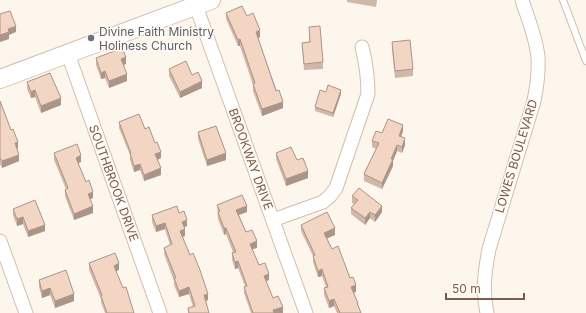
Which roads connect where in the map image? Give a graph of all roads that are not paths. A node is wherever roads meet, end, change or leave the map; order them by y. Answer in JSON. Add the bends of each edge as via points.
{"nodes":[{"id":1,"x":522,"y":0,"type":"edge"},
{"id":2,"x":563,"y":0,"type":"edge"},
{"id":3,"x":203,"y":3,"type":"edge"},
{"id":4,"x":362,"y":47,"type":"dead end"},
{"id":5,"x":68,"y":54,"type":"junction"},
{"id":6,"x":586,"y":61,"type":"edge"},
{"id":7,"x":0,"y":79,"type":"edge"},
{"id":8,"x":273,"y":220,"type":"junction"},
{"id":9,"x":0,"y":241,"type":"edge"},
{"id":10,"x":26,"y":313,"type":"edge"},
{"id":11,"x":160,"y":313,"type":"edge"},
{"id":12,"x":306,"y":313,"type":"edge"},
{"id":13,"x":487,"y":313,"type":"edge"}],
"edges":[{"from":1,"to":13,"type":"street","name":"LOWES BOULEVARD","via":[[532,27],[538,57],[537,87],[489,249],[484,284]]},
{"from":2,"to":6,"type":"lane"},
{"from":3,"to":5,"type":"street"},
{"from":3,"to":8,"type":"street","name":"BROOKWAY DRIVE"},
{"from":4,"to":8,"type":"street","via":[[368,94],[336,188],[323,202]]},
{"from":5,"to":7,"type":"street"},
{"from":5,"to":11,"type":"street","name":"SOUTHBROOK DRIVE"},
{"from":8,"to":12,"type":"street","name":"BROOKWAY DRIVE"},
{"from":9,"to":10,"type":"street"}]}
